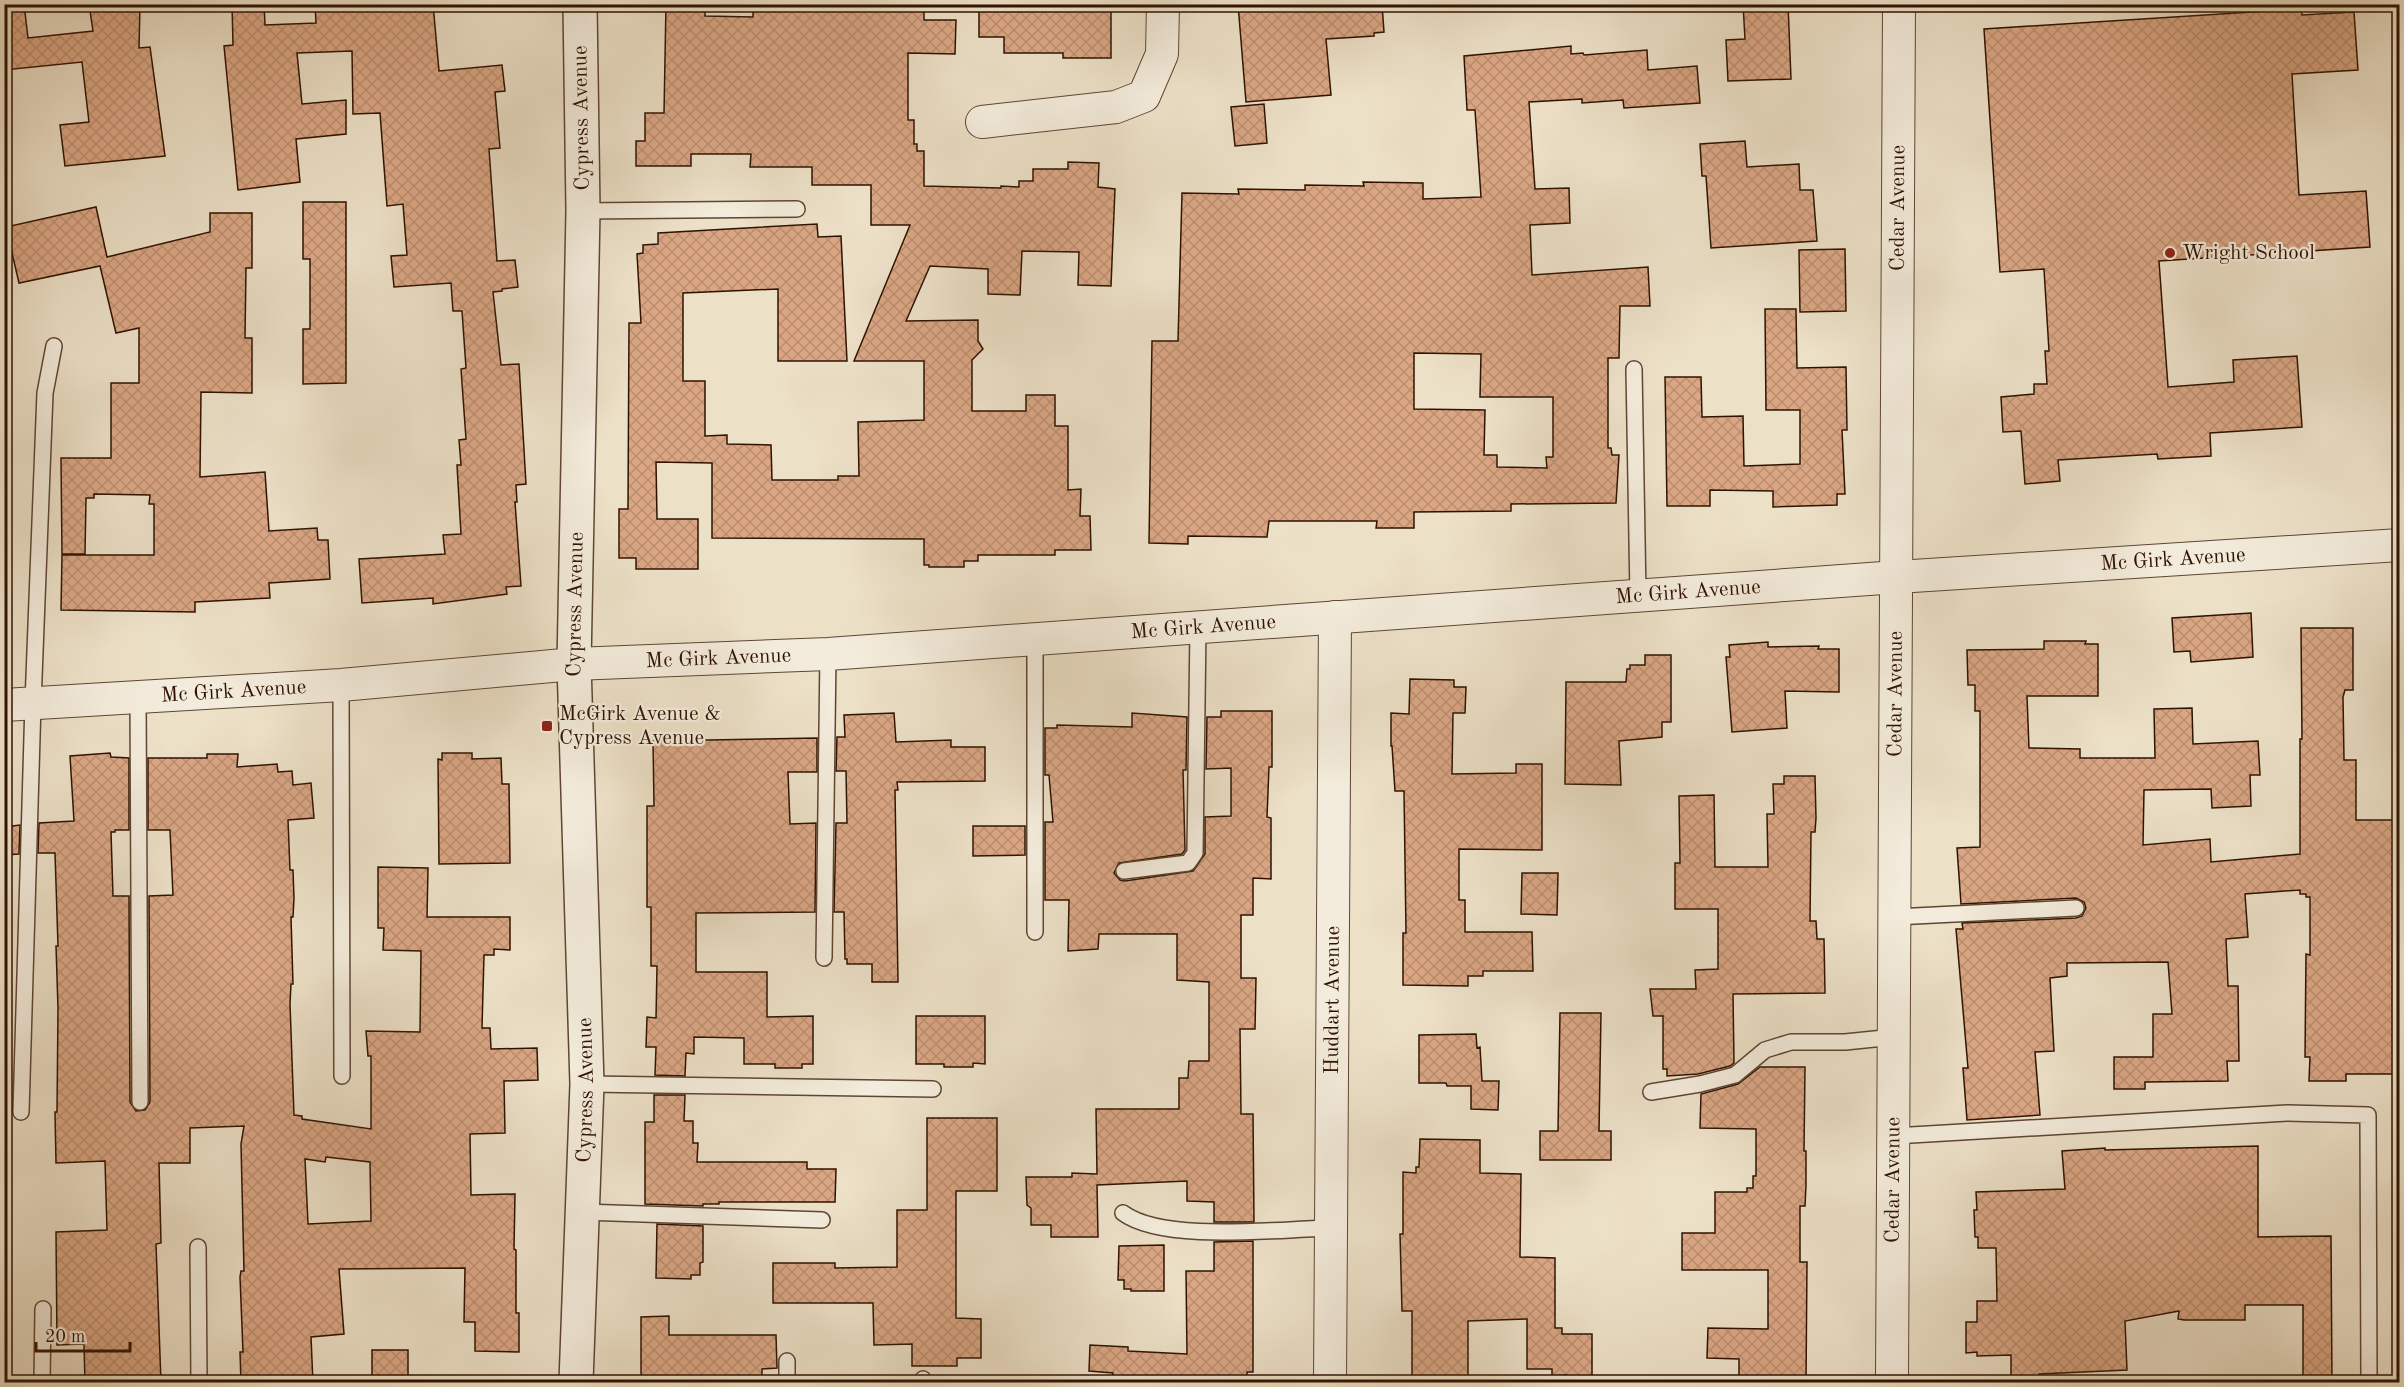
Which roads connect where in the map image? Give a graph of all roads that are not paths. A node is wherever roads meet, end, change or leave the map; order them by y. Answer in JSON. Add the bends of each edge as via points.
{"nodes":[{"id":1,"x":580,"y":4,"type":"edge"},
{"id":2,"x":1162,"y":4,"type":"edge"},
{"id":3,"x":1899,"y":4,"type":"edge"},
{"id":4,"x":982,"y":122,"type":"dead end"},
{"id":5,"x":797,"y":209,"type":"dead end"},
{"id":6,"x":583,"y":211,"type":"junction"},
{"id":7,"x":54,"y":346,"type":"dead end"},
{"id":8,"x":1634,"y":369,"type":"dead end"},
{"id":9,"x":2400,"y":545,"type":"edge"},
{"id":10,"x":1897,"y":577,"type":"junction"},
{"id":11,"x":1638,"y":596,"type":"junction"},
{"id":12,"x":1335,"y":617,"type":"junction"},
{"id":13,"x":1198,"y":628,"type":"junction"},
{"id":14,"x":1035,"y":640,"type":"junction"},
{"id":15,"x":828,"y":654,"type":"junction"},
{"id":16,"x":574,"y":664,"type":"junction"},
{"id":17,"x":341,"y":685,"type":"junction"},
{"id":18,"x":138,"y":697,"type":"junction"},
{"id":19,"x":19,"y":704,"type":"edge"},
{"id":20,"x":1124,"y":871,"type":"dead end"},
{"id":21,"x":2076,"y":908,"type":"dead end"},
{"id":22,"x":1895,"y":917,"type":"junction"},
{"id":23,"x":1035,"y":932,"type":"dead end"},
{"id":24,"x":824,"y":958,"type":"dead end"},
{"id":25,"x":1894,"y":1037,"type":"junction"},
{"id":26,"x":342,"y":1076,"type":"dead end"},
{"id":27,"x":587,"y":1084,"type":"junction"},
{"id":28,"x":933,"y":1089,"type":"dead end"},
{"id":29,"x":1651,"y":1092,"type":"dead end"},
{"id":30,"x":140,"y":1102,"type":"dead end"},
{"id":31,"x":21,"y":1112,"type":"dead end"},
{"id":32,"x":1894,"y":1136,"type":"junction"},
{"id":33,"x":582,"y":1212,"type":"junction"},
{"id":34,"x":1123,"y":1213,"type":"dead end"},
{"id":35,"x":822,"y":1220,"type":"dead end"},
{"id":36,"x":1331,"y":1228,"type":"junction"},
{"id":37,"x":198,"y":1247,"type":"dead end"},
{"id":38,"x":43,"y":1309,"type":"dead end"},
{"id":39,"x":787,"y":1362,"type":"dead end"},
{"id":40,"x":42,"y":1383,"type":"edge"},
{"id":41,"x":199,"y":1383,"type":"edge"},
{"id":42,"x":576,"y":1383,"type":"edge"},
{"id":43,"x":787,"y":1383,"type":"edge"},
{"id":44,"x":1330,"y":1383,"type":"edge"},
{"id":45,"x":1892,"y":1383,"type":"edge"},
{"id":46,"x":2369,"y":1383,"type":"edge"}],
"edges":[{"from":1,"to":6,"type":"street","name":"Cypress Avenue"},
{"from":2,"to":4,"type":"street","via":[[1162,54],[1144,96],[1116,107]]},
{"from":3,"to":10,"type":"street","name":"Cedar Avenue"},
{"from":5,"to":6,"type":"lane"},
{"from":6,"to":16,"type":"street","name":"Cypress Avenue"},
{"from":7,"to":19,"type":"lane","via":[[45,393]]},
{"from":8,"to":11,"type":"lane"},
{"from":9,"to":10,"type":"street","name":"Mc Girk Avenue"},
{"from":10,"to":11,"type":"street","name":"Mc Girk Avenue"},
{"from":10,"to":22,"type":"street","name":"Cedar Avenue"},
{"from":11,"to":12,"type":"street","name":"Mc Girk Avenue"},
{"from":12,"to":13,"type":"street","name":"Mc Girk Avenue"},
{"from":12,"to":36,"type":"street","name":"Huddart Avenue"},
{"from":13,"to":14,"type":"street","name":"Mc Girk Avenue"},
{"from":13,"to":20,"type":"lane","via":[[1195,854],[1188,864]]},
{"from":14,"to":15,"type":"street","name":"Mc Girk Avenue"},
{"from":14,"to":23,"type":"lane"},
{"from":15,"to":16,"type":"street","name":"Mc Girk Avenue"},
{"from":15,"to":24,"type":"lane"},
{"from":16,"to":17,"type":"street","name":"Mc Girk Avenue"},
{"from":16,"to":27,"type":"street","name":"Cypress Avenue"},
{"from":17,"to":18,"type":"street","name":"Mc Girk Avenue"},
{"from":17,"to":26,"type":"lane"},
{"from":18,"to":19,"type":"street","name":"Mc Girk Avenue"},
{"from":18,"to":30,"type":"lane"},
{"from":19,"to":31,"type":"lane"},
{"from":21,"to":22,"type":"lane"},
{"from":22,"to":25,"type":"street","name":"Cedar Avenue"},
{"from":25,"to":29,"type":"lane","via":[[1791,1042],[1766,1050],[1735,1075]]},
{"from":25,"to":32,"type":"street","name":"Cedar Avenue"},
{"from":27,"to":28,"type":"lane"},
{"from":27,"to":33,"type":"street","name":"Cypress Avenue"},
{"from":32,"to":45,"type":"street","name":"Cedar Avenue"},
{"from":32,"to":46,"type":"lane","via":[[2287,1113],[2368,1115]]},
{"from":33,"to":35,"type":"lane"},
{"from":33,"to":42,"type":"street","name":"Cypress Avenue"},
{"from":34,"to":36,"type":"lane","via":[[1146,1226],[1178,1230]]},
{"from":36,"to":44,"type":"street","name":"Huddart Avenue"},
{"from":37,"to":41,"type":"lane"},
{"from":38,"to":40,"type":"lane"},
{"from":39,"to":43,"type":"lane"}]}
